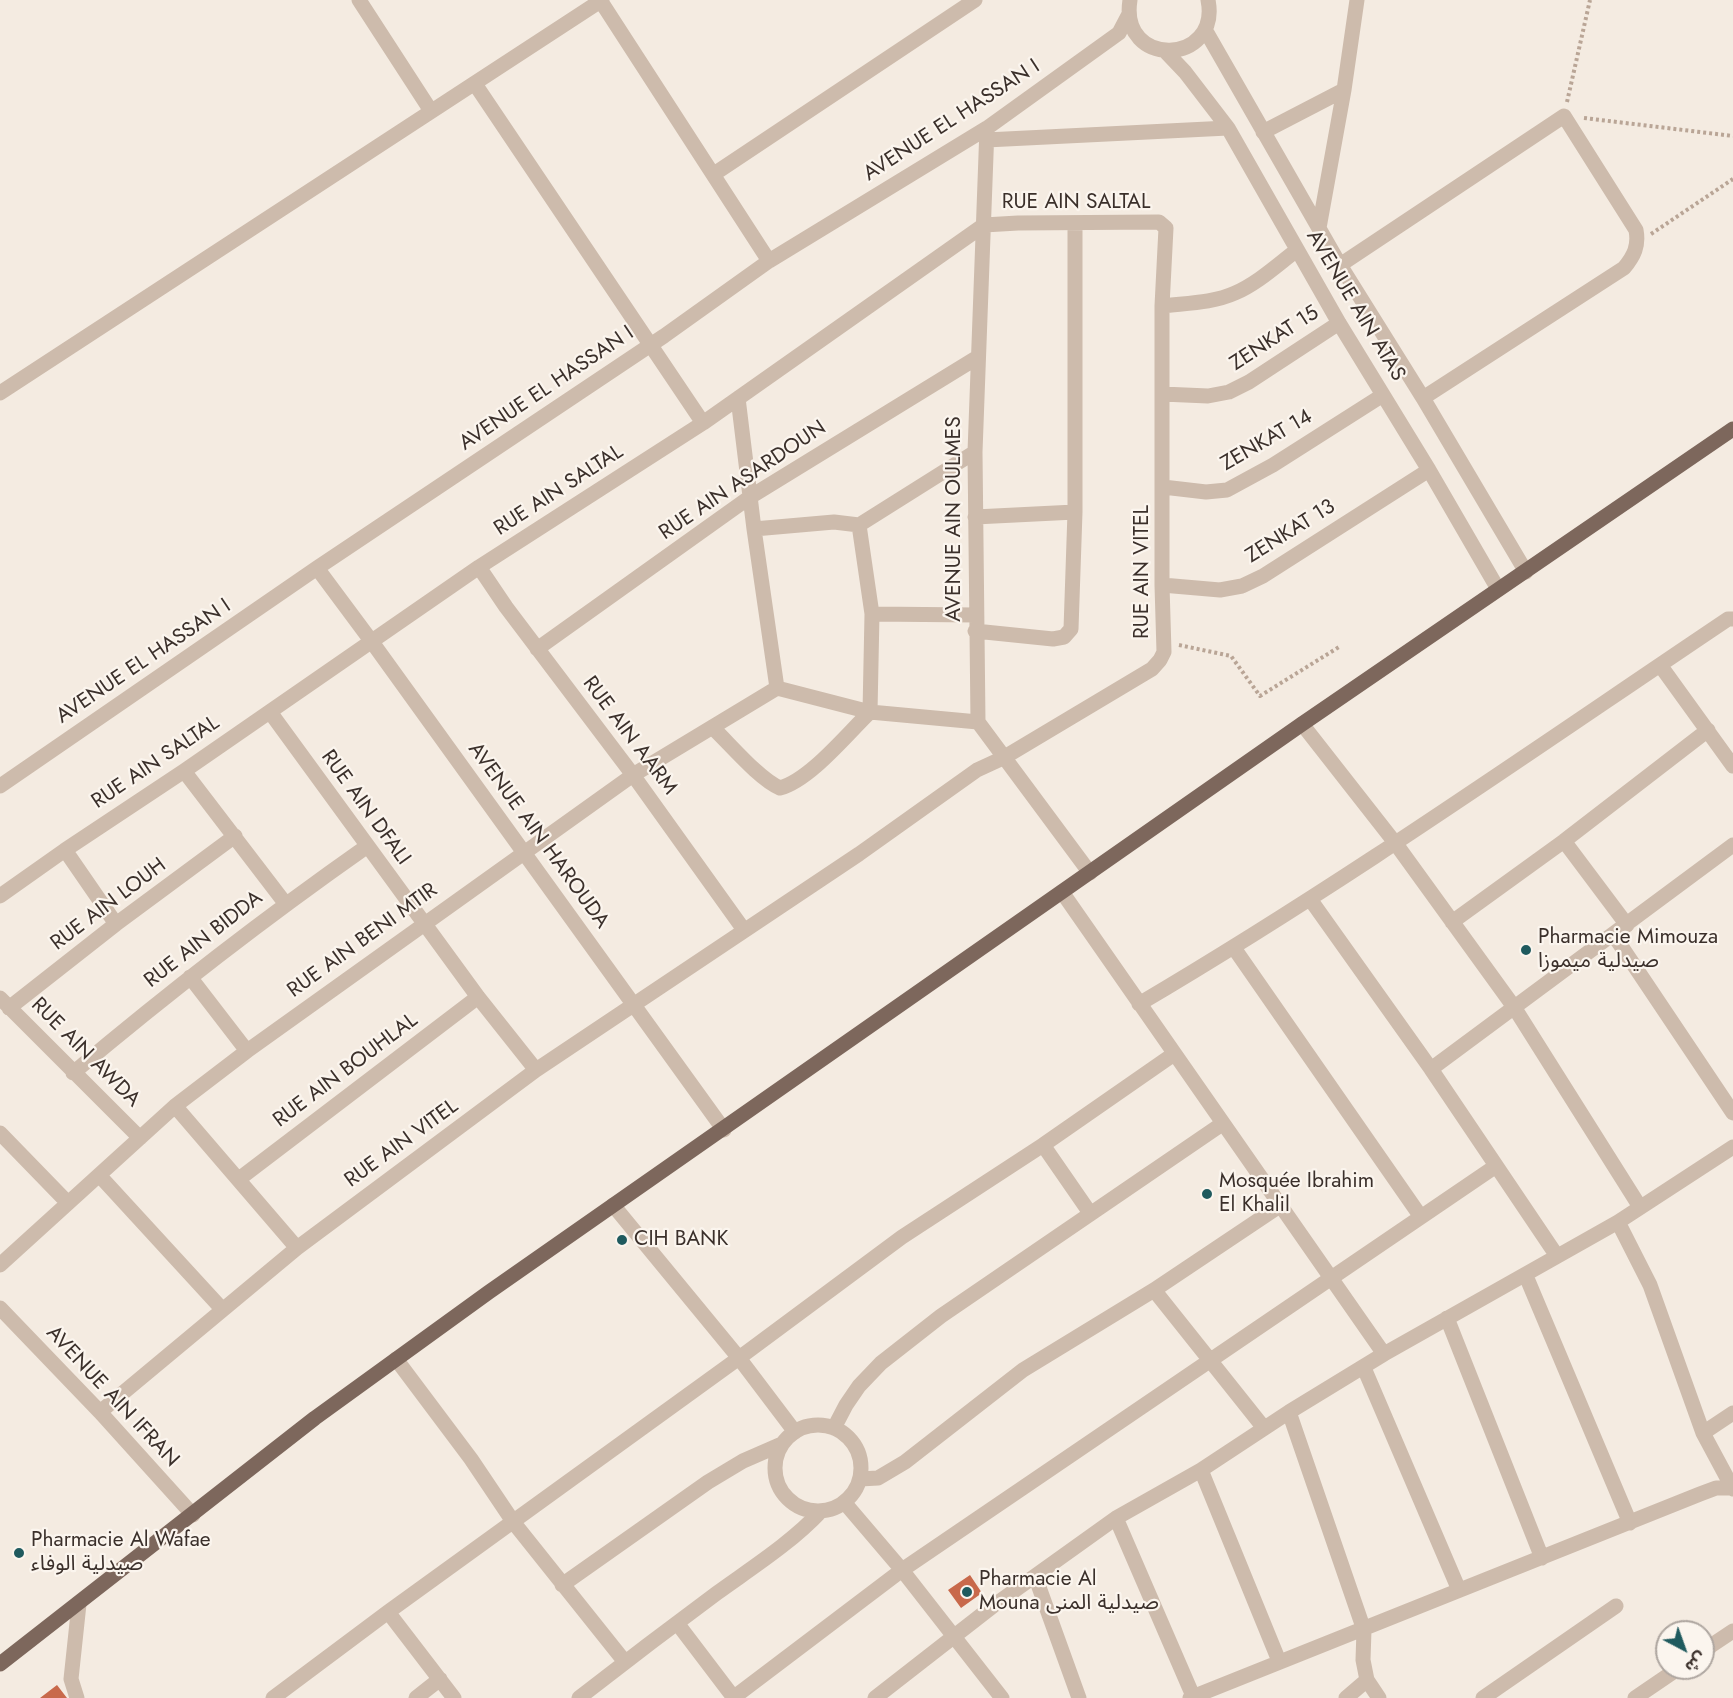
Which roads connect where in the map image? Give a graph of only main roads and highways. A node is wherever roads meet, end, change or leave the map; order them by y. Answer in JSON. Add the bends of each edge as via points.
{"nodes":[{"id":1,"x":1733,"y":429,"type":"edge"},
{"id":2,"x":0,"y":1664,"type":"edge"}],
"edges":[{"from":1,"to":2,"type":"main road","via":[[1302,724],[396,1359]]}]}
